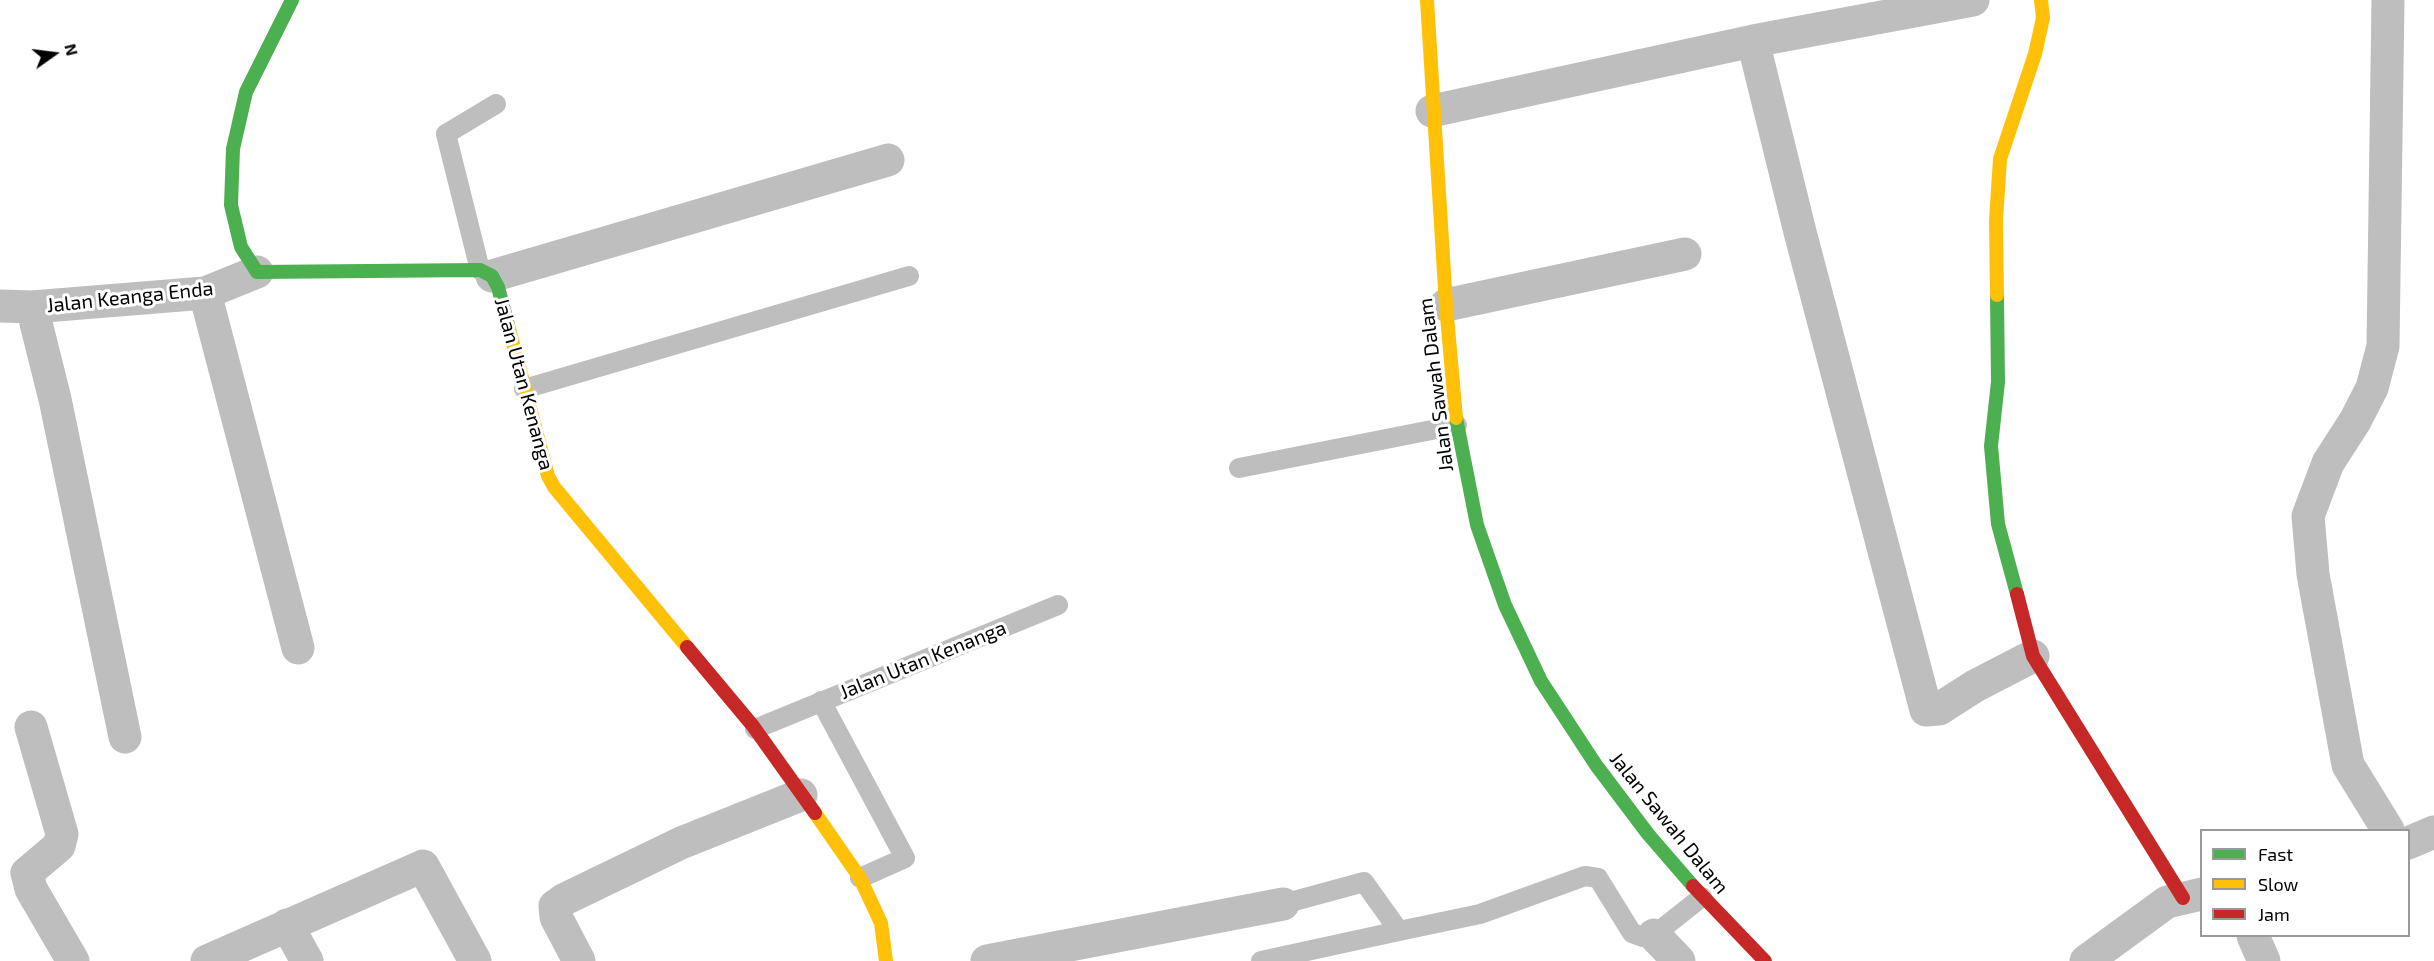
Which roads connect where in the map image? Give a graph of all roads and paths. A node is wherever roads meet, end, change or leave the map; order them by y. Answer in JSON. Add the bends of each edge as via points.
{"nodes":[{"id":1,"x":292,"y":0,"type":"edge"},
{"id":2,"x":1427,"y":0,"type":"edge"},
{"id":3,"x":1973,"y":0,"type":"edge"},
{"id":4,"x":2041,"y":0,"type":"edge"},
{"id":5,"x":2388,"y":0,"type":"edge"},
{"id":6,"x":1753,"y":41,"type":"junction"},
{"id":7,"x":496,"y":104,"type":"dead end"},
{"id":8,"x":1432,"y":111,"type":"junction"},
{"id":9,"x":888,"y":160,"type":"dead end"},
{"id":10,"x":1684,"y":254,"type":"dead end"},
{"id":11,"x":256,"y":272,"type":"junction"},
{"id":12,"x":486,"y":273,"type":"junction"},
{"id":13,"x":909,"y":276,"type":"dead end"},
{"id":14,"x":205,"y":293,"type":"junction"},
{"id":15,"x":1446,"y":304,"type":"junction"},
{"id":16,"x":0,"y":306,"type":"edge"},
{"id":17,"x":32,"y":307,"type":"junction"},
{"id":18,"x":524,"y":389,"type":"junction"},
{"id":19,"x":1447,"y":427,"type":"junction"},
{"id":20,"x":1239,"y":468,"type":"dead end"},
{"id":21,"x":1058,"y":605,"type":"dead end"},
{"id":22,"x":298,"y":648,"type":"dead end"},
{"id":23,"x":2033,"y":656,"type":"junction"},
{"id":24,"x":821,"y":701,"type":"junction"},
{"id":25,"x":31,"y":727,"type":"dead end"},
{"id":26,"x":754,"y":728,"type":"junction"},
{"id":27,"x":125,"y":737,"type":"dead end"},
{"id":28,"x":801,"y":795,"type":"junction"},
{"id":29,"x":2387,"y":829,"type":"edge"},
{"id":30,"x":2434,"y":832,"type":"edge"},
{"id":31,"x":2410,"y":843,"type":"edge"},
{"id":32,"x":860,"y":878,"type":"junction"},
{"id":33,"x":2192,"y":896,"type":"edge"},
{"id":34,"x":1694,"y":903,"type":"junction"},
{"id":35,"x":1283,"y":904,"type":"joint"},
{"id":36,"x":287,"y":925,"type":"junction"},
{"id":37,"x":1660,"y":930,"type":"junction"},
{"id":38,"x":1399,"y":931,"type":"junction"},
{"id":39,"x":2253,"y":937,"type":"edge"},
{"id":40,"x":71,"y":958,"type":"edge"},
{"id":41,"x":207,"y":961,"type":"edge"},
{"id":42,"x":307,"y":961,"type":"edge"},
{"id":43,"x":475,"y":961,"type":"edge"},
{"id":44,"x":579,"y":961,"type":"edge"},
{"id":45,"x":886,"y":961,"type":"edge"},
{"id":46,"x":987,"y":961,"type":"edge"},
{"id":47,"x":1261,"y":961,"type":"edge"},
{"id":48,"x":1679,"y":961,"type":"edge"},
{"id":49,"x":1765,"y":961,"type":"edge"},
{"id":50,"x":2086,"y":961,"type":"edge"},
{"id":51,"x":2264,"y":961,"type":"edge"}],
"edges":[{"from":1,"to":11,"type":"street","via":[[246,92],[233,149],[231,205],[241,247]]},
{"from":2,"to":8,"type":"street","name":"Jalan Sawah Dalam"},
{"from":3,"to":6,"type":"street"},
{"from":4,"to":23,"type":"street","via":[[2043,18],[2035,54],[2000,159],[1996,220],[1998,382],[1991,446],[1998,524]]},
{"from":5,"to":29,"type":"street","via":[[2383,346],[2372,388],[2328,463],[2308,516],[2313,574],[2348,765]]},
{"from":6,"to":8,"type":"street"},
{"from":6,"to":23,"type":"street","via":[[1926,710],[1939,709]]},
{"from":7,"to":12,"type":"lane","via":[[446,134]]},
{"from":8,"to":15,"type":"street","name":"Jalan Sawah Dalam"},
{"from":9,"to":12,"type":"street"},
{"from":10,"to":15,"type":"street"},
{"from":11,"to":12,"type":"street"},
{"from":11,"to":14,"type":"street","name":"Jalan Keanga Enda"},
{"from":12,"to":18,"type":"street","name":"Jalan Utan Kenanga","via":[[498,287]]},
{"from":13,"to":18,"type":"lane"},
{"from":14,"to":17,"type":"street","name":"Jalan Keanga Enda"},
{"from":14,"to":22,"type":"street"},
{"from":15,"to":19,"type":"street","name":"Jalan Sawah Dalam"},
{"from":16,"to":17,"type":"street","name":"Jalan Keanga Enda"},
{"from":17,"to":27,"type":"street","via":[[55,399]]},
{"from":18,"to":26,"type":"street","name":"Jalan Utan Kenanga","via":[[554,487]]},
{"from":19,"to":20,"type":"lane"},
{"from":19,"to":34,"type":"street","name":"Jalan Sawah Dalam","via":[[1505,605],[1541,681]]},
{"from":21,"to":24,"type":"lane","name":"Jalan Utan Kenanga"},
{"from":23,"to":33,"type":"street"},
{"from":24,"to":26,"type":"lane","name":"Jalan Utan Kenanga"},
{"from":24,"to":32,"type":"lane","via":[[905,858]]},
{"from":25,"to":40,"type":"street","via":[[62,834],[59,846],[27,873],[31,889]]},
{"from":26,"to":28,"type":"street","name":"Jalan Utan Kenanga"},
{"from":28,"to":32,"type":"street","name":"Jalan Utan Kenanga"},
{"from":28,"to":44,"type":"street","via":[[681,843],[555,906],[556,917]]},
{"from":30,"to":31,"type":"street"},
{"from":32,"to":45,"type":"street","name":"Jalan Utan Kenanga","via":[[881,923]]},
{"from":33,"to":50,"type":"street","via":[[2167,902]]},
{"from":34,"to":37,"type":"lane"},
{"from":34,"to":49,"type":"street","name":"Jalan Sawah Dalam"},
{"from":35,"to":38,"type":"lane","via":[[1364,882]]},
{"from":35,"to":46,"type":"street"},
{"from":36,"to":41,"type":"street"},
{"from":36,"to":42,"type":"street"},
{"from":36,"to":43,"type":"street","via":[[423,866]]},
{"from":37,"to":38,"type":"lane","via":[[1643,937],[1632,933],[1598,878],[1585,876],[1480,914]]},
{"from":37,"to":48,"type":"street"},
{"from":38,"to":47,"type":"lane"},
{"from":39,"to":51,"type":"street"}]}
